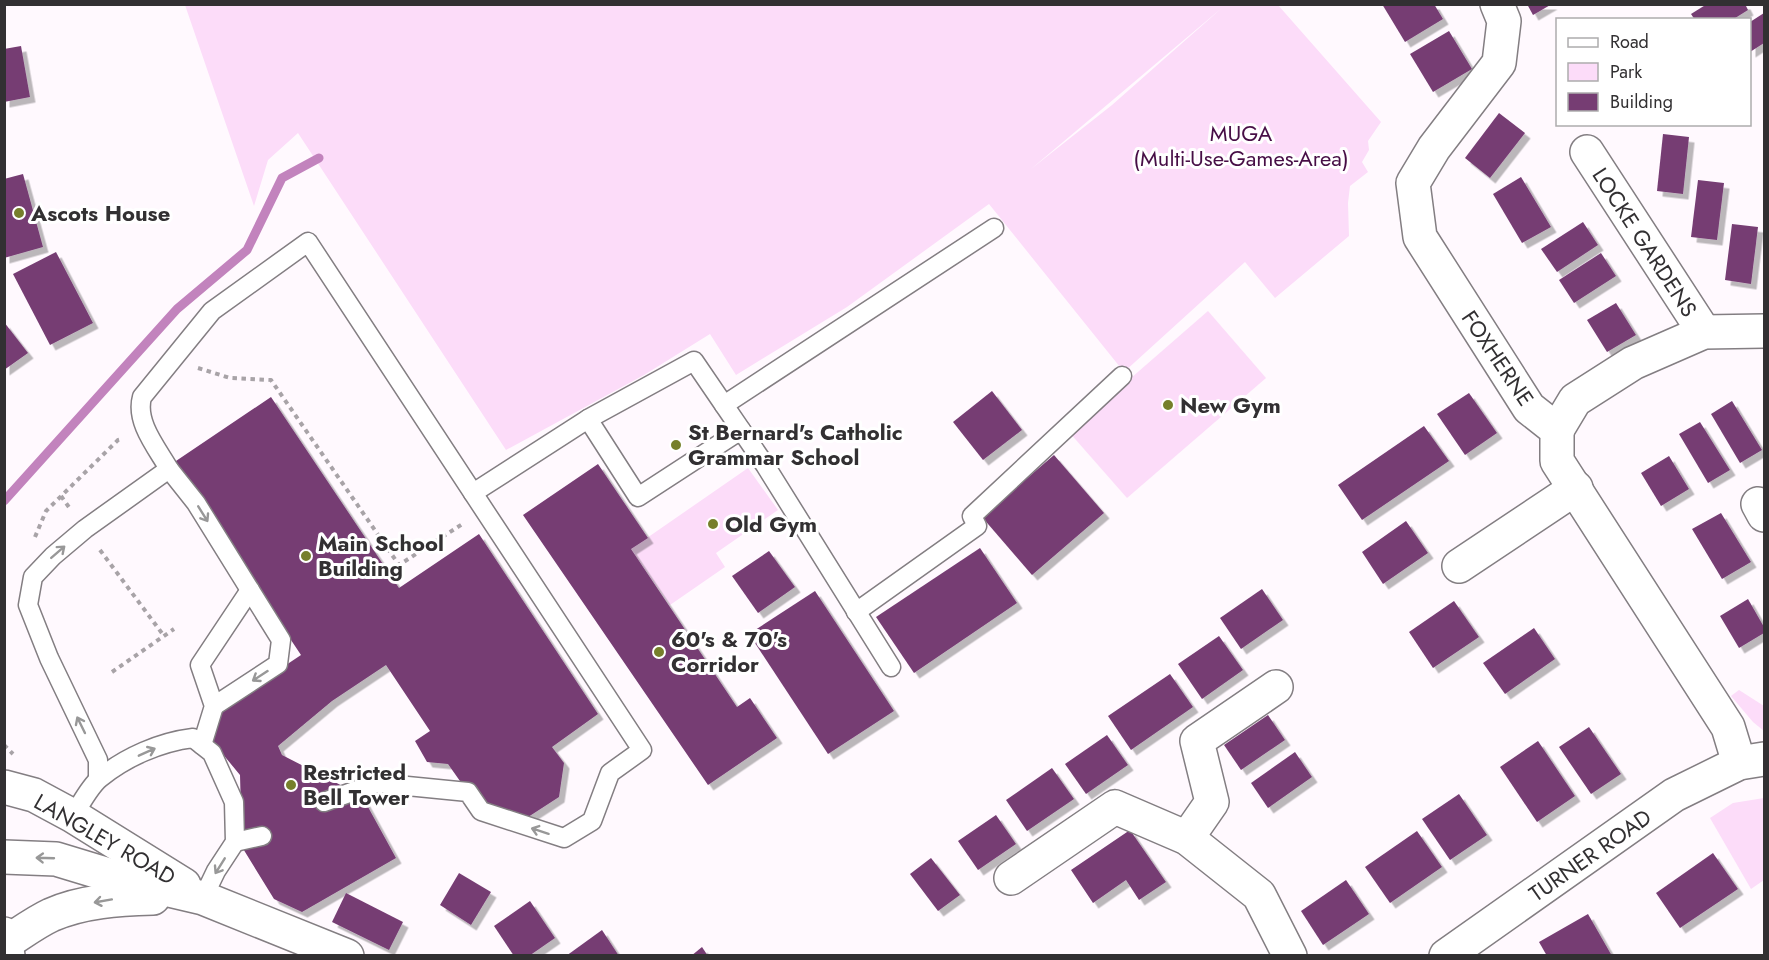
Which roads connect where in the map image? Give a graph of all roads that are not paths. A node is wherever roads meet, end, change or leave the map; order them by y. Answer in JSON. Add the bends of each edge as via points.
{"nodes":[{"id":1,"x":1497,"y":4,"type":"edge"},
{"id":2,"x":1587,"y":152,"type":"dead end"},
{"id":3,"x":994,"y":228,"type":"dead end"},
{"id":4,"x":1764,"y":331,"type":"edge"},
{"id":5,"x":1704,"y":332,"type":"junction"},
{"id":6,"x":1122,"y":376,"type":"dead end"},
{"id":7,"x":724,"y":405,"type":"junction"},
{"id":8,"x":588,"y":419,"type":"junction"},
{"id":9,"x":741,"y":430,"type":"junction"},
{"id":10,"x":1557,"y":430,"type":"junction"},
{"id":11,"x":169,"y":469,"type":"junction"},
{"id":12,"x":1576,"y":488,"type":"junction"},
{"id":13,"x":473,"y":493,"type":"junction"},
{"id":14,"x":1459,"y":566,"type":"dead end"},
{"id":15,"x":250,"y":590,"type":"junction"},
{"id":16,"x":856,"y":612,"type":"junction"},
{"id":17,"x":891,"y":667,"type":"dead end"},
{"id":18,"x":1276,"y":687,"type":"dead end"},
{"id":19,"x":214,"y":706,"type":"junction"},
{"id":20,"x":202,"y":746,"type":"junction"},
{"id":21,"x":1752,"y":761,"type":"edge"},
{"id":22,"x":98,"y":780,"type":"junction"},
{"id":23,"x":4,"y":786,"type":"edge"},
{"id":24,"x":324,"y":802,"type":"dead end"},
{"id":25,"x":73,"y":816,"type":"junction"},
{"id":26,"x":262,"y":836,"type":"dead end"},
{"id":27,"x":1186,"y":838,"type":"junction"},
{"id":28,"x":235,"y":842,"type":"junction"},
{"id":29,"x":4,"y":857,"type":"edge"},
{"id":30,"x":1011,"y":878,"type":"dead end"},
{"id":31,"x":203,"y":898,"type":"junction"},
{"id":32,"x":6,"y":944,"type":"edge"},
{"id":33,"x":1447,"y":955,"type":"edge"},
{"id":34,"x":347,"y":956,"type":"edge"},
{"id":35,"x":1290,"y":956,"type":"edge"}],
"edges":[{"from":1,"to":10,"type":"street","name":"FOXHERNE","via":[[1504,21],[1498,63],[1434,148],[1413,183],[1420,237],[1529,408]]},
{"from":2,"to":5,"type":"street","name":"LOCKE GARDENS"},
{"from":3,"to":7,"type":"lane"},
{"from":4,"to":5,"type":"street"},
{"from":5,"to":10,"type":"street","via":[[1633,363],[1575,400]]},
{"from":6,"to":16,"type":"lane","via":[[972,516],[977,526]]},
{"from":7,"to":8,"type":"lane","via":[[694,360]]},
{"from":7,"to":9,"type":"lane"},
{"from":8,"to":9,"type":"lane","via":[[638,497]]},
{"from":8,"to":13,"type":"lane"},
{"from":9,"to":16,"type":"lane"},
{"from":10,"to":12,"type":"street","via":[[1557,461]]},
{"from":11,"to":13,"type":"lane","via":[[145,428],[139,407],[142,397],[212,311],[308,242]]},
{"from":11,"to":15,"type":"lane","one_way":true,"via":[[196,503]]},
{"from":22,"to":11,"type":"lane","one_way":true,"via":[[98,760],[28,605],[33,577],[85,529]]},
{"from":12,"to":14,"type":"street"},
{"from":12,"to":21,"type":"street"},
{"from":13,"to":24,"type":"lane","one_way":true,"via":[[642,750],[610,773],[592,820],[564,838],[482,811],[468,792],[377,783]]},
{"from":15,"to":19,"type":"lane","via":[[200,665]]},
{"from":15,"to":19,"type":"lane","one_way":true,"via":[[281,640],[278,664]]},
{"from":16,"to":17,"type":"lane"},
{"from":18,"to":27,"type":"street","via":[[1197,741],[1212,802]]},
{"from":19,"to":20,"type":"lane"},
{"from":22,"to":20,"type":"lane","one_way":true,"via":[[130,759],[172,741],[193,738]]},
{"from":20,"to":28,"type":"lane","via":[[212,753],[234,802]]},
{"from":21,"to":33,"type":"street","name":"TURNER ROAD","via":[[1674,795]]},
{"from":22,"to":25,"type":"lane"},
{"from":23,"to":25,"type":"street","name":"LANGLEY ROAD","via":[[34,795]]},
{"from":25,"to":31,"type":"street","name":"LANGLEY ROAD"},
{"from":26,"to":28,"type":"lane"},
{"from":27,"to":30,"type":"street","via":[[1115,807]]},
{"from":27,"to":35,"type":"street","via":[[1259,895]]},
{"from":28,"to":31,"type":"lane","one_way":true},
{"from":31,"to":29,"type":"street","name":"LANGLEY ROAD","one_way":true,"via":[[56,859]]},
{"from":31,"to":32,"type":"street","name":"LANGLEY ROAD","one_way":true,"via":[[92,903],[51,915]]},
{"from":31,"to":34,"type":"street","name":"LANGLEY ROAD"}]}
